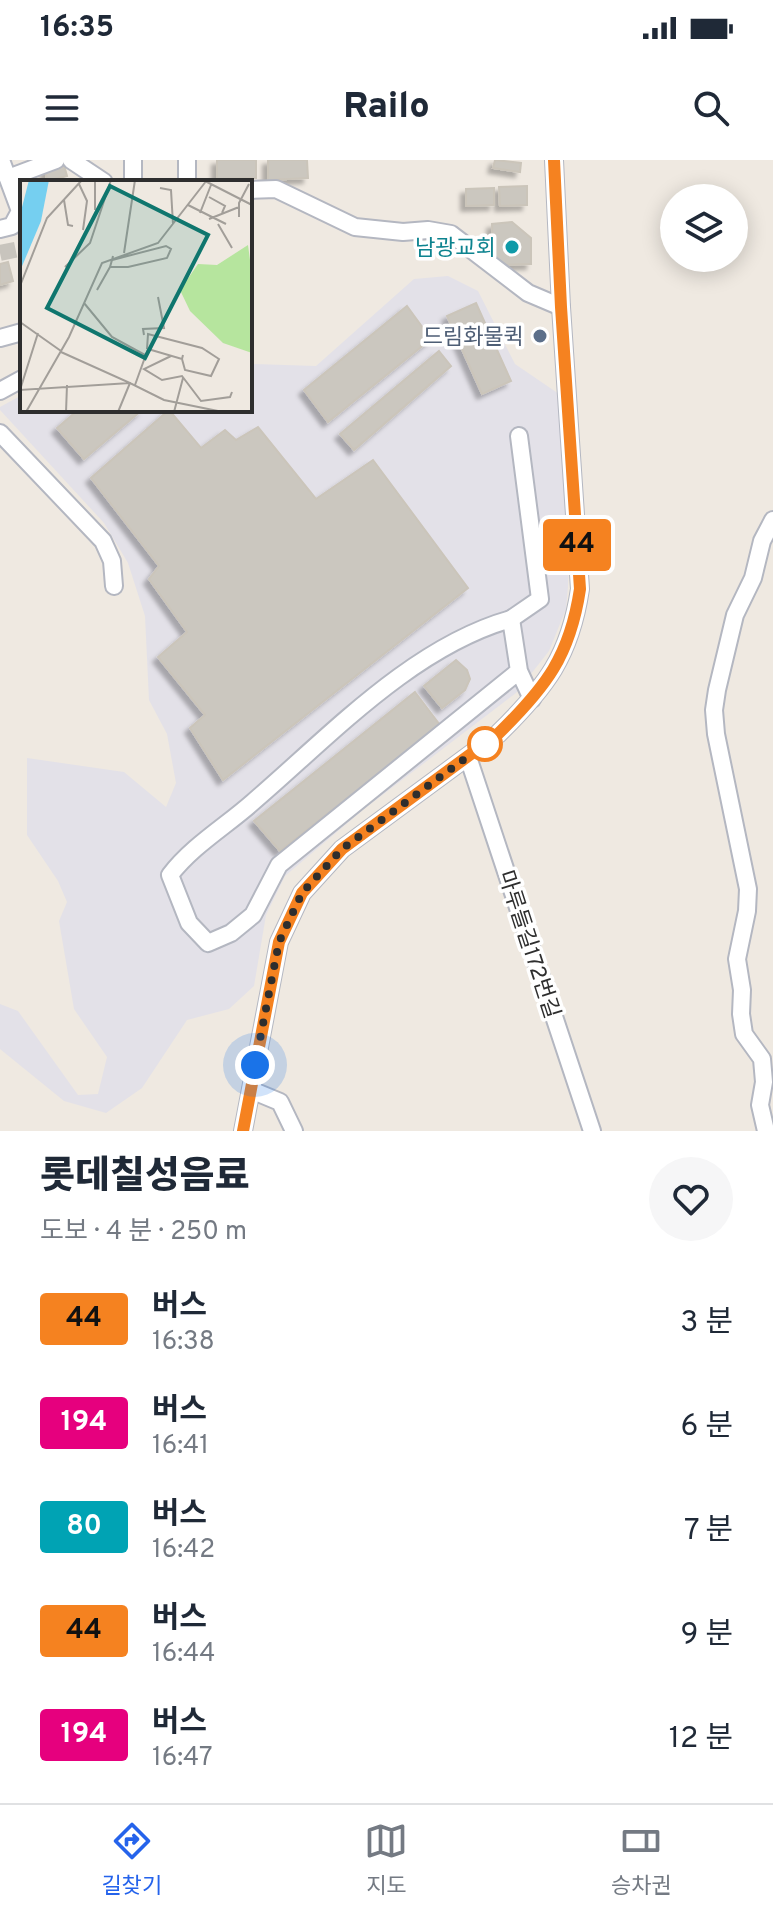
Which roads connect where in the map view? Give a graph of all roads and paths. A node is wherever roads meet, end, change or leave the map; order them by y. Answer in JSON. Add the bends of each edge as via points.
{"nodes":[{"id":1,"x":1,"y":160,"type":"edge"},
{"id":2,"x":56,"y":160,"type":"edge"},
{"id":3,"x":71,"y":160,"type":"edge"},
{"id":4,"x":554,"y":160,"type":"edge"},
{"id":5,"x":8,"y":178,"type":"junction"},
{"id":6,"x":101,"y":180,"type":"edge"},
{"id":7,"x":252,"y":190,"type":"edge"},
{"id":8,"x":12,"y":226,"type":"edge"},
{"id":9,"x":561,"y":307,"type":"junction"},
{"id":10,"x":20,"y":333,"type":"edge"},
{"id":11,"x":0,"y":338,"type":"edge"},
{"id":12,"x":20,"y":380,"type":"edge"},
{"id":13,"x":0,"y":391,"type":"edge"},
{"id":14,"x":0,"y":433,"type":"edge"},
{"id":15,"x":519,"y":436,"type":"dead end"},
{"id":16,"x":773,"y":520,"type":"edge"},
{"id":17,"x":114,"y":586,"type":"dead end"},
{"id":18,"x":511,"y":619,"type":"junction"},
{"id":19,"x":519,"y":671,"type":"junction"},
{"id":20,"x":532,"y":699,"type":"junction"},
{"id":21,"x":468,"y":757,"type":"junction"},
{"id":22,"x":251,"y":1090,"type":"junction"},
{"id":23,"x":243,"y":1131,"type":"edge"},
{"id":24,"x":294,"y":1131,"type":"edge"},
{"id":25,"x":592,"y":1131,"type":"edge"},
{"id":26,"x":766,"y":1131,"type":"edge"}],
"edges":[{"from":1,"to":5,"type":"street"},
{"from":2,"to":5,"type":"street"},
{"from":3,"to":6,"type":"street"},
{"from":4,"to":9,"type":"street"},
{"from":5,"to":8,"type":"street","via":[[20,211]]},
{"from":7,"to":9,"type":"street","via":[[276,189],[355,227],[451,234],[528,293]]},
{"from":9,"to":20,"type":"street","via":[[580,589],[567,647]]},
{"from":10,"to":11,"type":"street"},
{"from":12,"to":13,"type":"street"},
{"from":14,"to":17,"type":"street","via":[[103,541]]},
{"from":15,"to":18,"type":"street","via":[[540,599]]},
{"from":16,"to":26,"type":"street","via":[[735,615],[714,710],[748,889],[737,959],[741,1014],[744,1034],[762,1059],[760,1105]]},
{"from":18,"to":19,"type":"street"},
{"from":18,"to":19,"type":"street","via":[[478,628],[399,676],[183,858],[170,875],[189,923],[208,943],[231,933],[253,915],[279,865]]},
{"from":19,"to":20,"type":"street"},
{"from":20,"to":21,"type":"street"},
{"from":21,"to":22,"type":"street","via":[[342,849],[302,893],[279,942]]},
{"from":21,"to":25,"type":"street","name":"마루들길172번길"},
{"from":22,"to":23,"type":"street"},
{"from":22,"to":24,"type":"street","via":[[280,1102]]}]}
